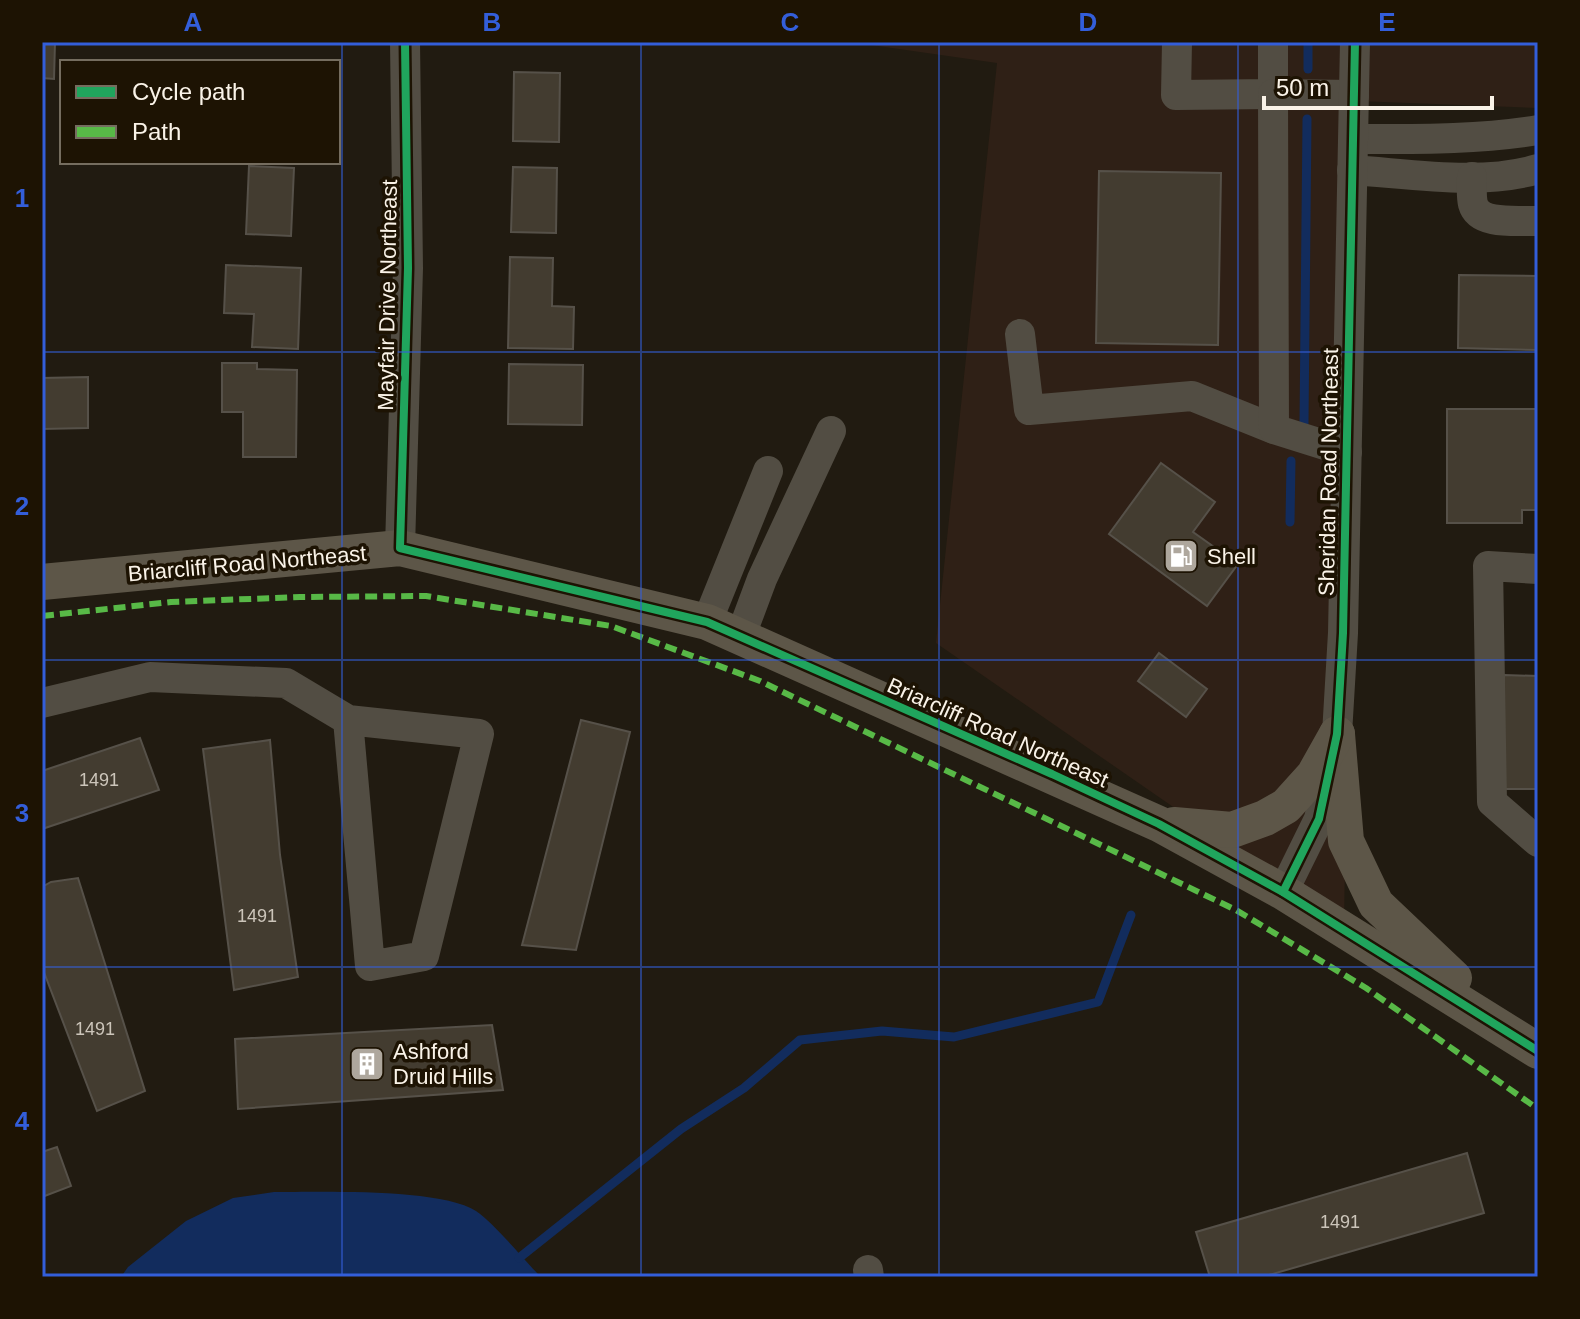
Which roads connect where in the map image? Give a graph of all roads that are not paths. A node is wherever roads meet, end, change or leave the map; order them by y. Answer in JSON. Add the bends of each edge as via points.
{"nodes":[{"id":1,"x":405,"y":42,"type":"edge"},
{"id":2,"x":1177,"y":42,"type":"edge"},
{"id":3,"x":1273,"y":42,"type":"edge"},
{"id":4,"x":1355,"y":42,"type":"edge"},
{"id":5,"x":1273,"y":94,"type":"junction"},
{"id":6,"x":1354,"y":95,"type":"junction"},
{"id":7,"x":1538,"y":130,"type":"edge"},
{"id":8,"x":1354,"y":139,"type":"junction"},
{"id":9,"x":1538,"y":169,"type":"edge"},
{"id":10,"x":1352,"y":170,"type":"junction"},
{"id":11,"x":1472,"y":177,"type":"junction"},
{"id":12,"x":1538,"y":221,"type":"edge"},
{"id":13,"x":1020,"y":334,"type":"dead end"},
{"id":14,"x":1274,"y":429,"type":"junction"},
{"id":15,"x":831,"y":431,"type":"dead end"},
{"id":16,"x":1347,"y":452,"type":"junction"},
{"id":17,"x":768,"y":471,"type":"dead end"},
{"id":18,"x":400,"y":548,"type":"junction"},
{"id":19,"x":1538,"y":569,"type":"edge"},
{"id":20,"x":42,"y":582,"type":"edge"},
{"id":21,"x":707,"y":622,"type":"junction"},
{"id":22,"x":740,"y":638,"type":"junction"},
{"id":23,"x":42,"y":703,"type":"edge"},
{"id":24,"x":348,"y":720,"type":"junction"},
{"id":25,"x":1337,"y":734,"type":"junction"},
{"id":26,"x":1159,"y":824,"type":"junction"},
{"id":27,"x":1538,"y":842,"type":"edge"},
{"id":28,"x":1283,"y":892,"type":"junction"},
{"id":29,"x":1531,"y":1046,"type":"edge"}],
"edges":[{"from":1,"to":18,"type":"street","name":"Mayfair Drive Northeast","via":[[408,268]]},
{"from":2,"to":5,"type":"street","via":[[1176,95]]},
{"from":3,"to":5,"type":"street"},
{"from":4,"to":6,"type":"street","name":"Sheridan Road Northeast"},
{"from":5,"to":6,"type":"street"},
{"from":5,"to":14,"type":"street"},
{"from":6,"to":8,"type":"street","name":"Sheridan Road Northeast"},
{"from":7,"to":8,"type":"street","via":[[1501,136]]},
{"from":8,"to":10,"type":"street","name":"Sheridan Road Northeast"},
{"from":9,"to":11,"type":"street"},
{"from":10,"to":11,"type":"street"},
{"from":10,"to":16,"type":"street","name":"Sheridan Road Northeast"},
{"from":11,"to":12,"type":"street","via":[[1477,214]]},
{"from":13,"to":14,"type":"street","via":[[1029,410],[1192,396]]},
{"from":14,"to":16,"type":"street"},
{"from":15,"to":22,"type":"street"},
{"from":16,"to":25,"type":"street","name":"Sheridan Road Northeast"},
{"from":17,"to":21,"type":"street"},
{"from":18,"to":20,"type":"main road","name":"Briarcliff Road Northeast"},
{"from":18,"to":21,"type":"main road","name":"Briarcliff Road Northeast"},
{"from":19,"to":27,"type":"street","via":[[1488,566],[1492,802]]},
{"from":21,"to":22,"type":"main road","name":"Briarcliff Road Northeast"},
{"from":22,"to":26,"type":"main road","name":"Briarcliff Road Northeast"},
{"from":23,"to":24,"type":"street","via":[[150,677],[286,683]]},
{"from":24,"to":24,"type":"street","via":[[370,966],[424,956],[479,734]]},
{"from":25,"to":26,"type":"main road","via":[[1314,775],[1286,806],[1265,818],[1232,830]]},
{"from":25,"to":28,"type":"street","name":"Sheridan Road Northeast","via":[[1319,819]]},
{"from":25,"to":29,"type":"main road","via":[[1346,841],[1376,904]]},
{"from":26,"to":28,"type":"main road","name":"Briarcliff Road Northeast"},
{"from":28,"to":29,"type":"main road","name":"Briarcliff Road Northeast"}]}
